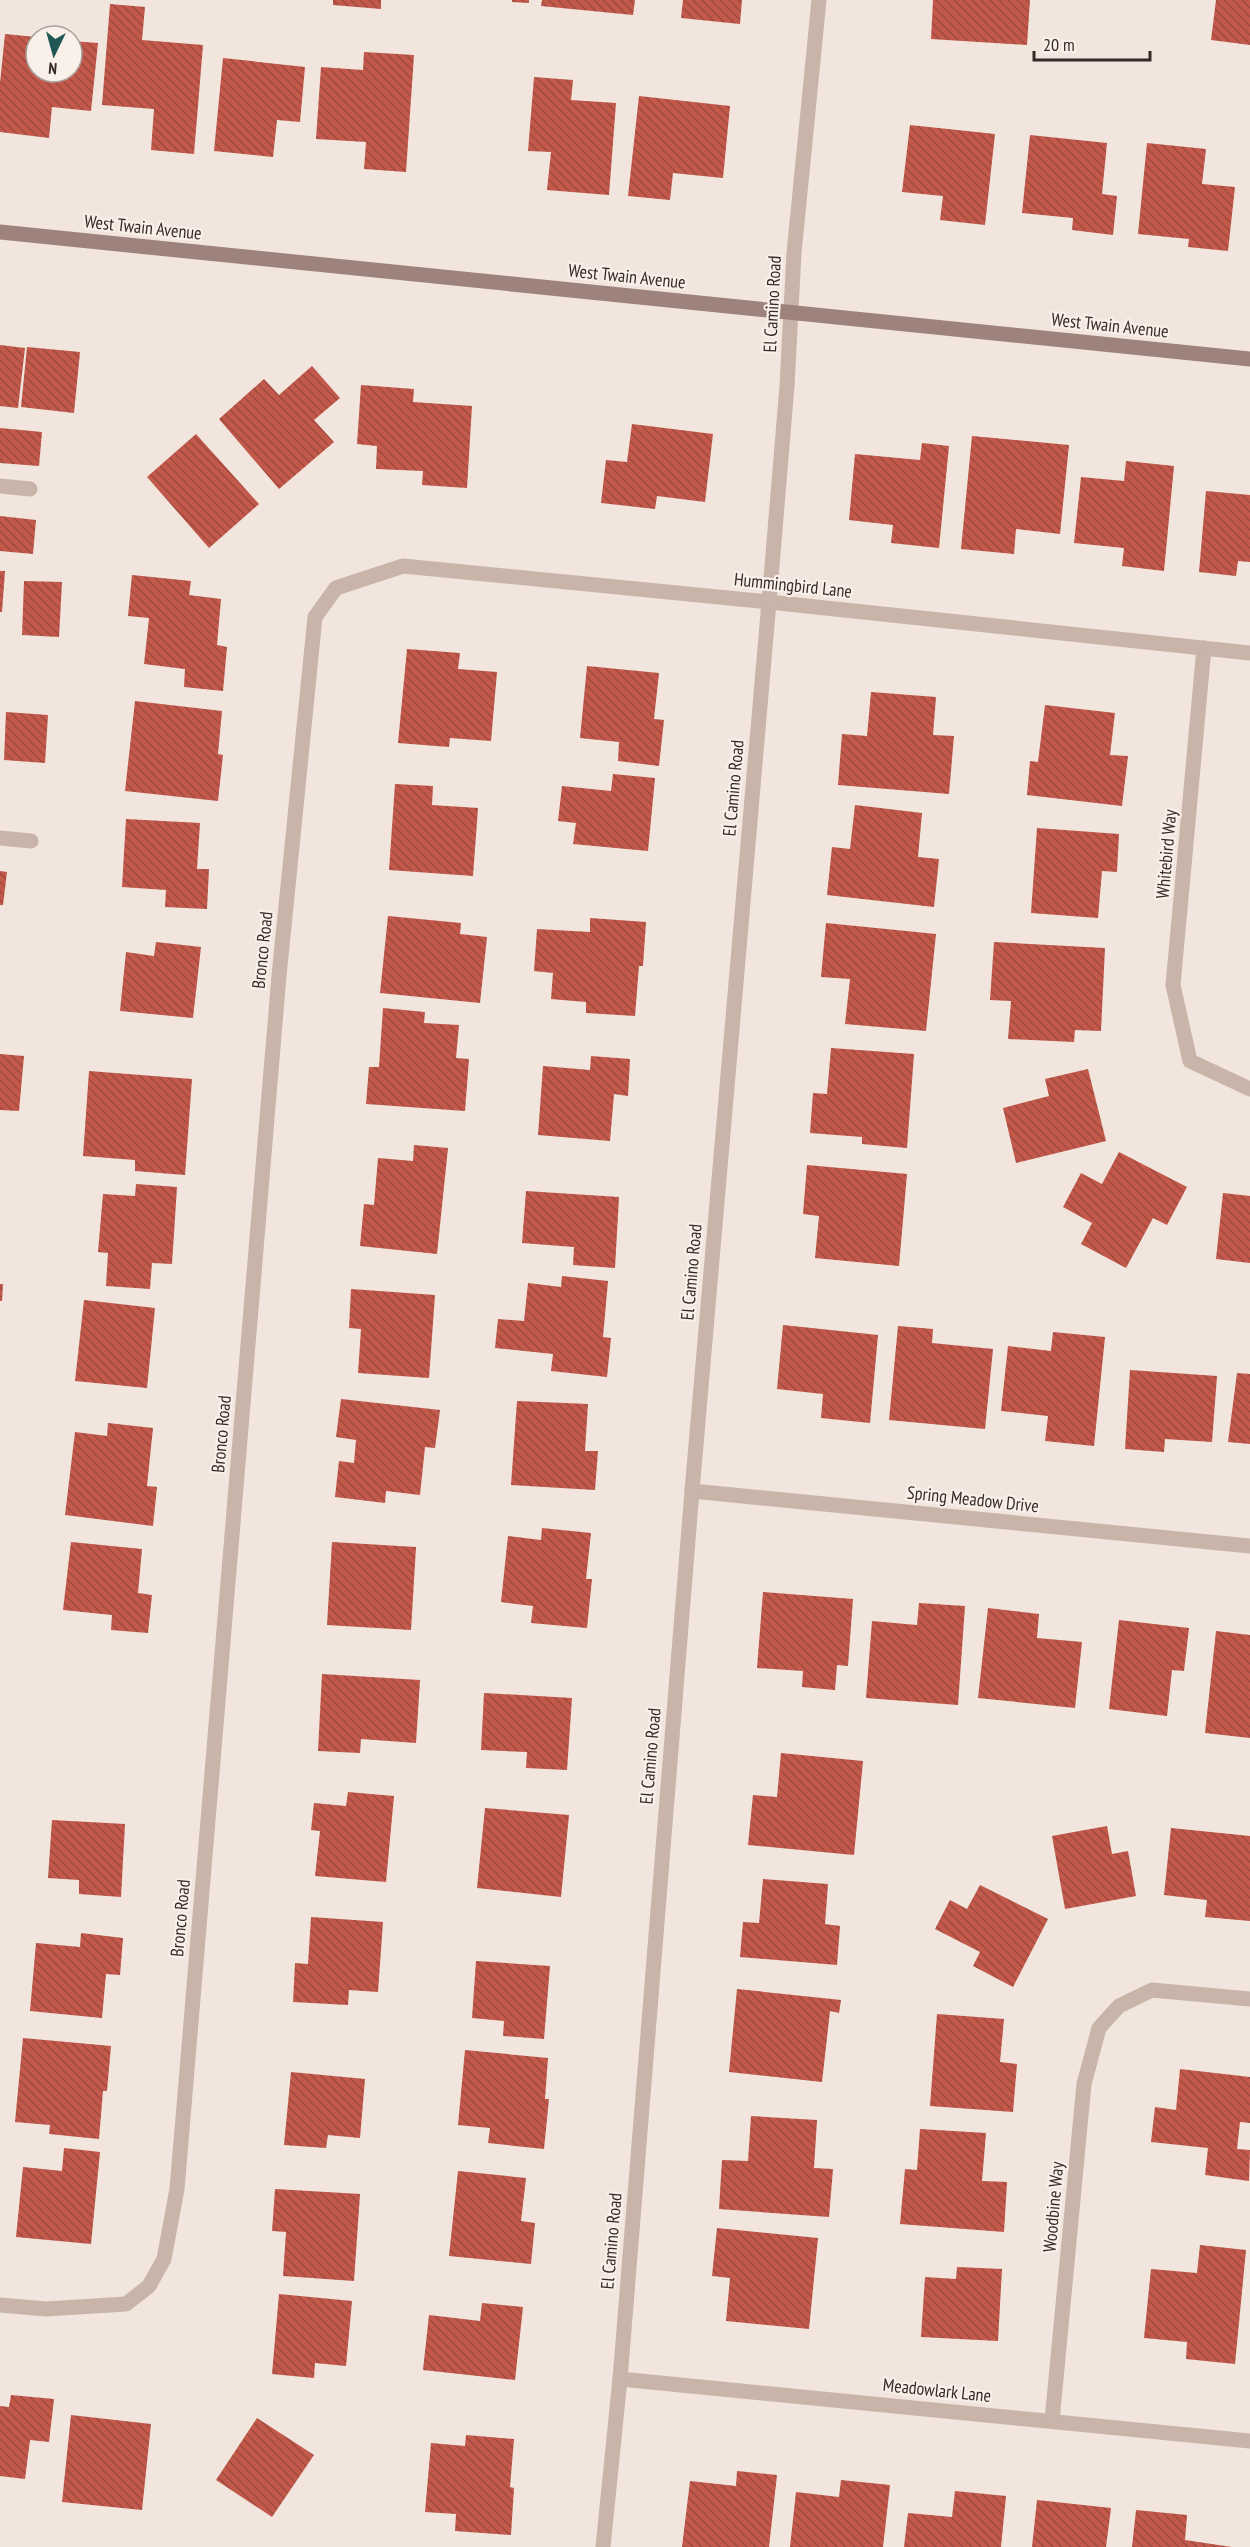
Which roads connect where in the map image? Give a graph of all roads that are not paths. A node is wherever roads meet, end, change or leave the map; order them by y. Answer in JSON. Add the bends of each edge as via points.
{"nodes":[{"id":1,"x":819,"y":0,"type":"edge"},
{"id":2,"x":0,"y":232,"type":"edge"},
{"id":3,"x":791,"y":312,"type":"junction"},
{"id":4,"x":1250,"y":359,"type":"edge"},
{"id":5,"x":0,"y":486,"type":"edge"},
{"id":6,"x":30,"y":489,"type":"dead end"},
{"id":7,"x":336,"y":588,"type":"joint"},
{"id":8,"x":769,"y":602,"type":"junction"},
{"id":9,"x":1204,"y":648,"type":"junction"},
{"id":10,"x":1250,"y":653,"type":"edge"},
{"id":11,"x":0,"y":838,"type":"edge"},
{"id":12,"x":31,"y":841,"type":"dead end"},
{"id":13,"x":1250,"y":1089,"type":"edge"},
{"id":14,"x":692,"y":1491,"type":"junction"},
{"id":15,"x":1250,"y":1546,"type":"edge"},
{"id":16,"x":1250,"y":1999,"type":"edge"},
{"id":17,"x":0,"y":2305,"type":"edge"},
{"id":18,"x":620,"y":2379,"type":"junction"},
{"id":19,"x":1052,"y":2421,"type":"junction"},
{"id":20,"x":1250,"y":2440,"type":"edge"},
{"id":21,"x":603,"y":2547,"type":"edge"}],
"edges":[{"from":1,"to":3,"type":"street","name":"El Camino Road"},
{"from":2,"to":3,"type":"street","name":"West Twain Avenue"},
{"from":3,"to":4,"type":"street","name":"West Twain Avenue"},
{"from":3,"to":8,"type":"street","name":"El Camino Road"},
{"from":5,"to":6,"type":"street"},
{"from":7,"to":8,"type":"street","name":"Hummingbird Lane","via":[[403,567]]},
{"from":7,"to":17,"type":"street","name":"Bronco Road","via":[[315,617],[279,976],[177,2189],[164,2259],[149,2286],[126,2304],[46,2310]]},
{"from":8,"to":9,"type":"street","name":"Hummingbird Lane"},
{"from":8,"to":14,"type":"street","name":"El Camino Road"},
{"from":9,"to":10,"type":"street","name":"Hummingbird Lane"},
{"from":9,"to":13,"type":"street","name":"Whitebird Way","via":[[1173,985],[1190,1061]]},
{"from":11,"to":12,"type":"street"},
{"from":14,"to":15,"type":"street","name":"Spring Meadow Drive"},
{"from":14,"to":18,"type":"street","name":"El Camino Road"},
{"from":16,"to":19,"type":"street","name":"Woodbine Way","via":[[1152,1990],[1119,2006],[1099,2028],[1084,2084]]},
{"from":18,"to":19,"type":"street","name":"Meadowlark Lane"},
{"from":18,"to":21,"type":"street","name":"El Camino Road"},
{"from":19,"to":20,"type":"street","name":"Meadowlark Lane"}]}
